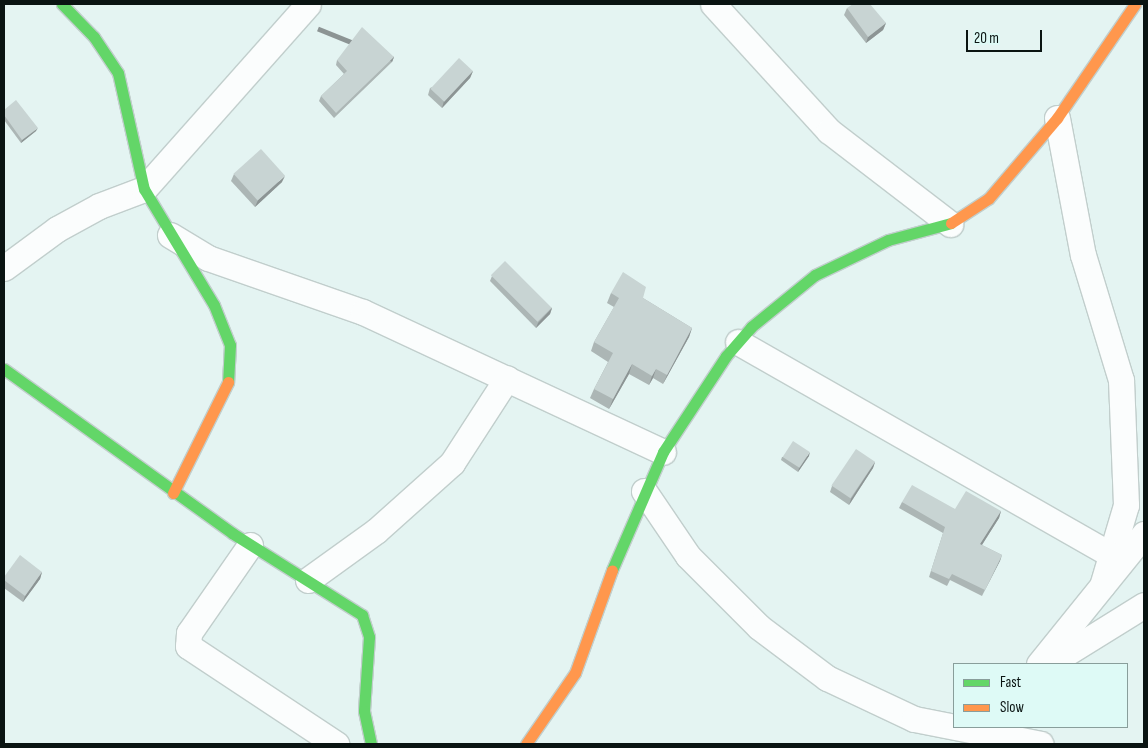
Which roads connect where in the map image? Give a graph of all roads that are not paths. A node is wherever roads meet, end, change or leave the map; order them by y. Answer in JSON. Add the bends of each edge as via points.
{"nodes":[{"id":1,"x":62,"y":4,"type":"edge"},
{"id":2,"x":308,"y":4,"type":"edge"},
{"id":3,"x":713,"y":4,"type":"edge"},
{"id":4,"x":1135,"y":4,"type":"edge"},
{"id":5,"x":1057,"y":118,"type":"junction"},
{"id":6,"x":144,"y":189,"type":"junction"},
{"id":7,"x":950,"y":224,"type":"junction"},
{"id":8,"x":168,"y":234,"type":"junction"},
{"id":9,"x":4,"y":268,"type":"edge"},
{"id":10,"x":738,"y":342,"type":"junction"},
{"id":11,"x":4,"y":369,"type":"edge"},
{"id":12,"x":507,"y":378,"type":"junction"},
{"id":13,"x":663,"y":452,"type":"junction"},
{"id":14,"x":644,"y":491,"type":"junction"},
{"id":15,"x":173,"y":492,"type":"junction"},
{"id":16,"x":1144,"y":534,"type":"edge"},
{"id":17,"x":250,"y":545,"type":"junction"},
{"id":18,"x":1111,"y":555,"type":"junction"},
{"id":19,"x":308,"y":580,"type":"junction"},
{"id":20,"x":1102,"y":586,"type":"junction"},
{"id":21,"x":1144,"y":605,"type":"edge"},
{"id":22,"x":1040,"y":663,"type":"edge"},
{"id":23,"x":1052,"y":663,"type":"edge"},
{"id":24,"x":962,"y":734,"type":"edge"},
{"id":25,"x":336,"y":744,"type":"edge"},
{"id":26,"x":371,"y":744,"type":"edge"},
{"id":27,"x":526,"y":744,"type":"edge"},
{"id":28,"x":1041,"y":744,"type":"edge"}],
"edges":[{"from":1,"to":6,"type":"street","via":[[94,37],[118,73]]},
{"from":2,"to":6,"type":"street"},
{"from":3,"to":7,"type":"street","via":[[829,131]]},
{"from":4,"to":5,"type":"street"},
{"from":5,"to":7,"type":"street","via":[[989,198]]},
{"from":5,"to":18,"type":"street","via":[[1083,255],[1121,380],[1126,505]]},
{"from":6,"to":8,"type":"street"},
{"from":6,"to":9,"type":"street","via":[[99,206],[57,229]]},
{"from":7,"to":10,"type":"street","via":[[888,240],[822,271]]},
{"from":8,"to":12,"type":"street","via":[[208,258],[363,312]]},
{"from":8,"to":15,"type":"street","via":[[214,305],[232,359],[224,396]]},
{"from":10,"to":13,"type":"street"},
{"from":10,"to":18,"type":"street"},
{"from":11,"to":15,"type":"street"},
{"from":12,"to":13,"type":"street"},
{"from":12,"to":19,"type":"street","via":[[452,463],[376,531]]},
{"from":13,"to":14,"type":"street"},
{"from":14,"to":24,"type":"street","via":[[688,556],[790,653],[865,699]]},
{"from":14,"to":27,"type":"street","via":[[575,673]]},
{"from":15,"to":17,"type":"street"},
{"from":16,"to":20,"type":"street"},
{"from":17,"to":19,"type":"street"},
{"from":17,"to":25,"type":"street","via":[[189,633],[188,646]]},
{"from":18,"to":20,"type":"street"},
{"from":19,"to":26,"type":"street","via":[[353,606],[368,626],[364,711]]},
{"from":20,"to":22,"type":"street"},
{"from":21,"to":23,"type":"street"},
{"from":24,"to":28,"type":"street"}]}
